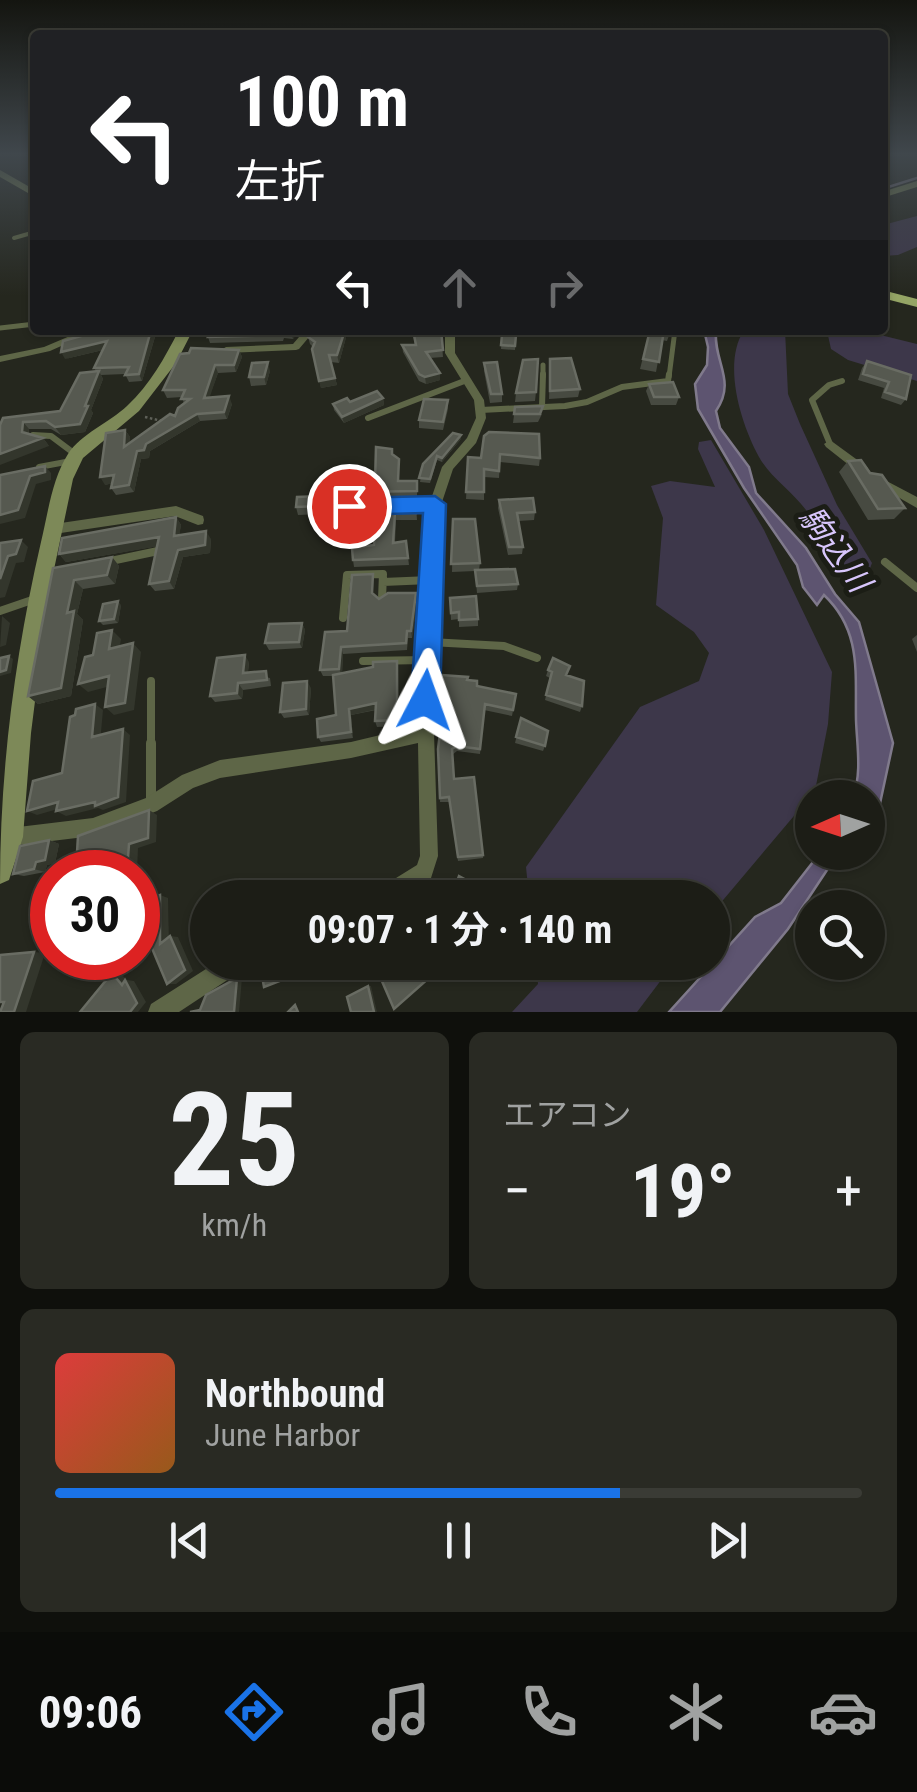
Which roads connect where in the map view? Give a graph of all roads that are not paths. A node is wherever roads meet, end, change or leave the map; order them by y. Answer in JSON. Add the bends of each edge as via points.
{"nodes":[{"id":1,"x":30,"y":233,"type":"edge"},
{"id":2,"x":14,"y":238,"type":"dead end"},
{"id":3,"x":888,"y":296,"type":"edge"},
{"id":4,"x":917,"y":303,"type":"edge"},
{"id":5,"x":30,"y":325,"type":"edge"},
{"id":6,"x":0,"y":328,"type":"edge"},
{"id":7,"x":79,"y":335,"type":"edge"},
{"id":8,"x":306,"y":335,"type":"edge"},
{"id":9,"x":449,"y":335,"type":"edge"},
{"id":10,"x":674,"y":335,"type":"edge"},
{"id":11,"x":184,"y":342,"type":"edge"},
{"id":12,"x":218,"y":350,"type":"edge"},
{"id":13,"x":0,"y":359,"type":"edge"},
{"id":14,"x":543,"y":365,"type":"dead end"},
{"id":15,"x":466,"y":380,"type":"junction"},
{"id":16,"x":842,"y":381,"type":"dead end"},
{"id":17,"x":542,"y":407,"type":"junction"},
{"id":18,"x":481,"y":410,"type":"junction"},
{"id":19,"x":368,"y":418,"type":"dead end"},
{"id":20,"x":33,"y":436,"type":"edge"},
{"id":21,"x":830,"y":444,"type":"joint"},
{"id":22,"x":74,"y":458,"type":"junction"},
{"id":23,"x":32,"y":470,"type":"edge"},
{"id":24,"x":917,"y":503,"type":"edge"},
{"id":25,"x":198,"y":520,"type":"dead end"},
{"id":26,"x":54,"y":529,"type":"junction"},
{"id":27,"x":158,"y":551,"type":"edge"},
{"id":28,"x":100,"y":562,"type":"edge"},
{"id":29,"x":885,"y":562,"type":"dead end"},
{"id":30,"x":431,"y":580,"type":"junction"},
{"id":31,"x":383,"y":582,"type":"junction"},
{"id":32,"x":917,"y":588,"type":"edge"},
{"id":33,"x":38,"y":598,"type":"junction"},
{"id":34,"x":382,"y":599,"type":"edge"},
{"id":35,"x":0,"y":611,"type":"edge"},
{"id":36,"x":343,"y":618,"type":"dead end"},
{"id":37,"x":429,"y":642,"type":"junction"},
{"id":38,"x":537,"y":658,"type":"dead end"},
{"id":39,"x":428,"y":660,"type":"junction"},
{"id":40,"x":363,"y":661,"type":"dead end"},
{"id":41,"x":151,"y":681,"type":"dead end"},
{"id":42,"x":426,"y":733,"type":"junction"},
{"id":43,"x":150,"y":805,"type":"junction"},
{"id":44,"x":10,"y":837,"type":"junction"},
{"id":45,"x":0,"y":871,"type":"edge"},
{"id":46,"x":410,"y":880,"type":"edge"},
{"id":47,"x":210,"y":980,"type":"edge"},
{"id":48,"x":159,"y":1012,"type":"edge"}],
"edges":[{"from":1,"to":2,"type":"lane"},
{"from":3,"to":4,"type":"main road"},
{"from":5,"to":6,"type":"lane"},
{"from":7,"to":13,"type":"street"},
{"from":8,"to":12,"type":"street","via":[[296,348]]},
{"from":9,"to":15,"type":"street"},
{"from":10,"to":17,"type":"lane","via":[[668,381]]},
{"from":11,"to":22,"type":"main road","via":[[126,417]]},
{"from":14,"to":17,"type":"lane"},
{"from":15,"to":18,"type":"street"},
{"from":15,"to":19,"type":"lane"},
{"from":16,"to":21,"type":"lane","via":[[812,400]]},
{"from":17,"to":18,"type":"lane"},
{"from":18,"to":30,"type":"street","via":[[479,428],[426,505]]},
{"from":20,"to":22,"type":"lane","via":[[51,436]]},
{"from":21,"to":24,"type":"street"},
{"from":22,"to":23,"type":"lane"},
{"from":22,"to":26,"type":"main road"},
{"from":25,"to":26,"type":"street","via":[[176,512]]},
{"from":26,"to":33,"type":"main road","via":[[52,572]]},
{"from":27,"to":28,"type":"lane"},
{"from":29,"to":32,"type":"lane"},
{"from":30,"to":31,"type":"lane"},
{"from":30,"to":37,"type":"street"},
{"from":31,"to":34,"type":"lane"},
{"from":31,"to":36,"type":"lane","via":[[384,574],[348,575]]},
{"from":33,"to":35,"type":"lane"},
{"from":33,"to":44,"type":"main road"},
{"from":37,"to":38,"type":"lane","via":[[504,646]]},
{"from":37,"to":39,"type":"street"},
{"from":39,"to":40,"type":"lane"},
{"from":39,"to":42,"type":"street"},
{"from":41,"to":43,"type":"lane"},
{"from":42,"to":43,"type":"street","via":[[220,768]]},
{"from":42,"to":46,"type":"street","via":[[429,856],[424,871]]},
{"from":43,"to":44,"type":"street","via":[[93,827]]},
{"from":44,"to":45,"type":"main road"},
{"from":47,"to":48,"type":"street"}]}
